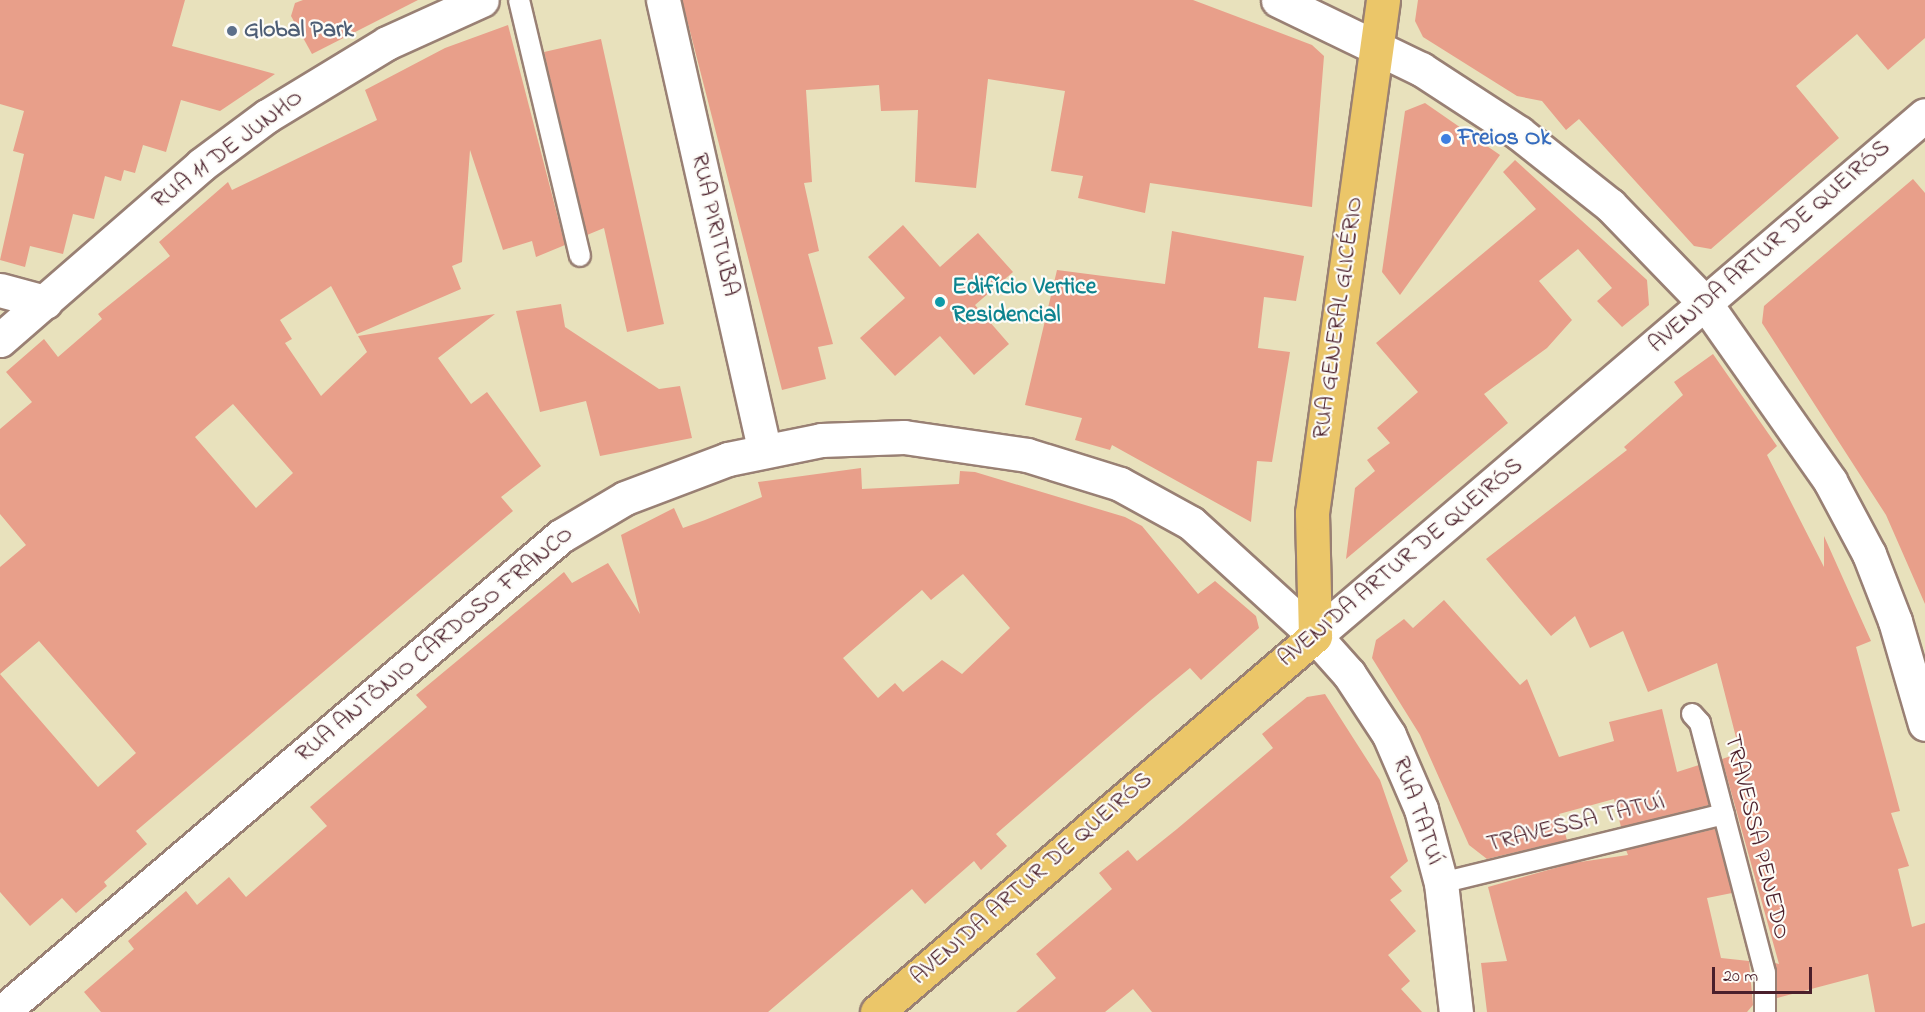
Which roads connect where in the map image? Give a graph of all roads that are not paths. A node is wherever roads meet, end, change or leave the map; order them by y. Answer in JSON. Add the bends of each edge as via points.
{"nodes":[{"id":1,"x":482,"y":0,"type":"edge"},
{"id":2,"x":519,"y":0,"type":"edge"},
{"id":3,"x":663,"y":0,"type":"edge"},
{"id":4,"x":1278,"y":0,"type":"edge"},
{"id":5,"x":1383,"y":0,"type":"edge"},
{"id":6,"x":1377,"y":45,"type":"junction"},
{"id":7,"x":1925,"y":115,"type":"edge"},
{"id":8,"x":580,"y":256,"type":"dead end"},
{"id":9,"x":0,"y":290,"type":"edge"},
{"id":10,"x":45,"y":302,"type":"junction"},
{"id":11,"x":1705,"y":303,"type":"junction"},
{"id":12,"x":0,"y":340,"type":"edge"},
{"id":13,"x":764,"y":449,"type":"junction"},
{"id":14,"x":1315,"y":636,"type":"junction"},
{"id":15,"x":1692,"y":714,"type":"dead end"},
{"id":16,"x":1925,"y":724,"type":"edge"},
{"id":17,"x":1724,"y":814,"type":"junction"},
{"id":18,"x":1441,"y":883,"type":"junction"},
{"id":19,"x":11,"y":1001,"type":"edge"},
{"id":20,"x":877,"y":1012,"type":"edge"},
{"id":21,"x":1456,"y":1012,"type":"edge"},
{"id":22,"x":1765,"y":1012,"type":"edge"}],
"edges":[{"from":1,"to":10,"type":"street","name":"RUA 11 DE JUNHO","via":[[387,43],[267,116],[201,165]]},
{"from":2,"to":8,"type":"lane"},
{"from":3,"to":13,"type":"street","name":"RUA PIRITUBA"},
{"from":4,"to":6,"type":"street"},
{"from":5,"to":6,"type":"main road","name":"RUA GENERAL GLICÉRIO"},
{"from":6,"to":11,"type":"street","via":[[1566,167]]},
{"from":6,"to":14,"type":"main road","name":"RUA GENERAL GLICÉRIO","via":[[1312,513]]},
{"from":7,"to":11,"type":"street","name":"AVENIDA ARTUR DE QUEIRÓS"},
{"from":9,"to":10,"type":"street"},
{"from":10,"to":12,"type":"street","name":"RUA 11 DE JUNHO"},
{"from":11,"to":14,"type":"street","name":"AVENIDA ARTUR DE QUEIRÓS"},
{"from":11,"to":16,"type":"street","via":[[1830,481],[1869,554],[1896,621]]},
{"from":13,"to":14,"type":"street","name":"RUA ANTÔNIO CARDOSO FRANCO","via":[[904,437],[986,446],[1070,466],[1120,484],[1191,523]]},
{"from":13,"to":19,"type":"street","name":"RUA ANTÔNIO CARDOSO FRANCO","via":[[658,483],[561,536]]},
{"from":14,"to":18,"type":"street","name":"RUA TATUÍ","via":[[1349,674],[1389,735],[1421,809]]},
{"from":14,"to":20,"type":"main road","name":"AVENIDA ARTUR DE QUEIRÓS"},
{"from":15,"to":17,"type":"lane","name":"TRAVESSA PENEDO","via":[[1700,723]]},
{"from":17,"to":18,"type":"lane","name":"TRAVESSA TATUÍ"},
{"from":17,"to":22,"type":"lane","name":"TRAVESSA PENEDO","via":[[1765,973]]},
{"from":18,"to":21,"type":"street","name":"RUA TATUÍ"}]}
